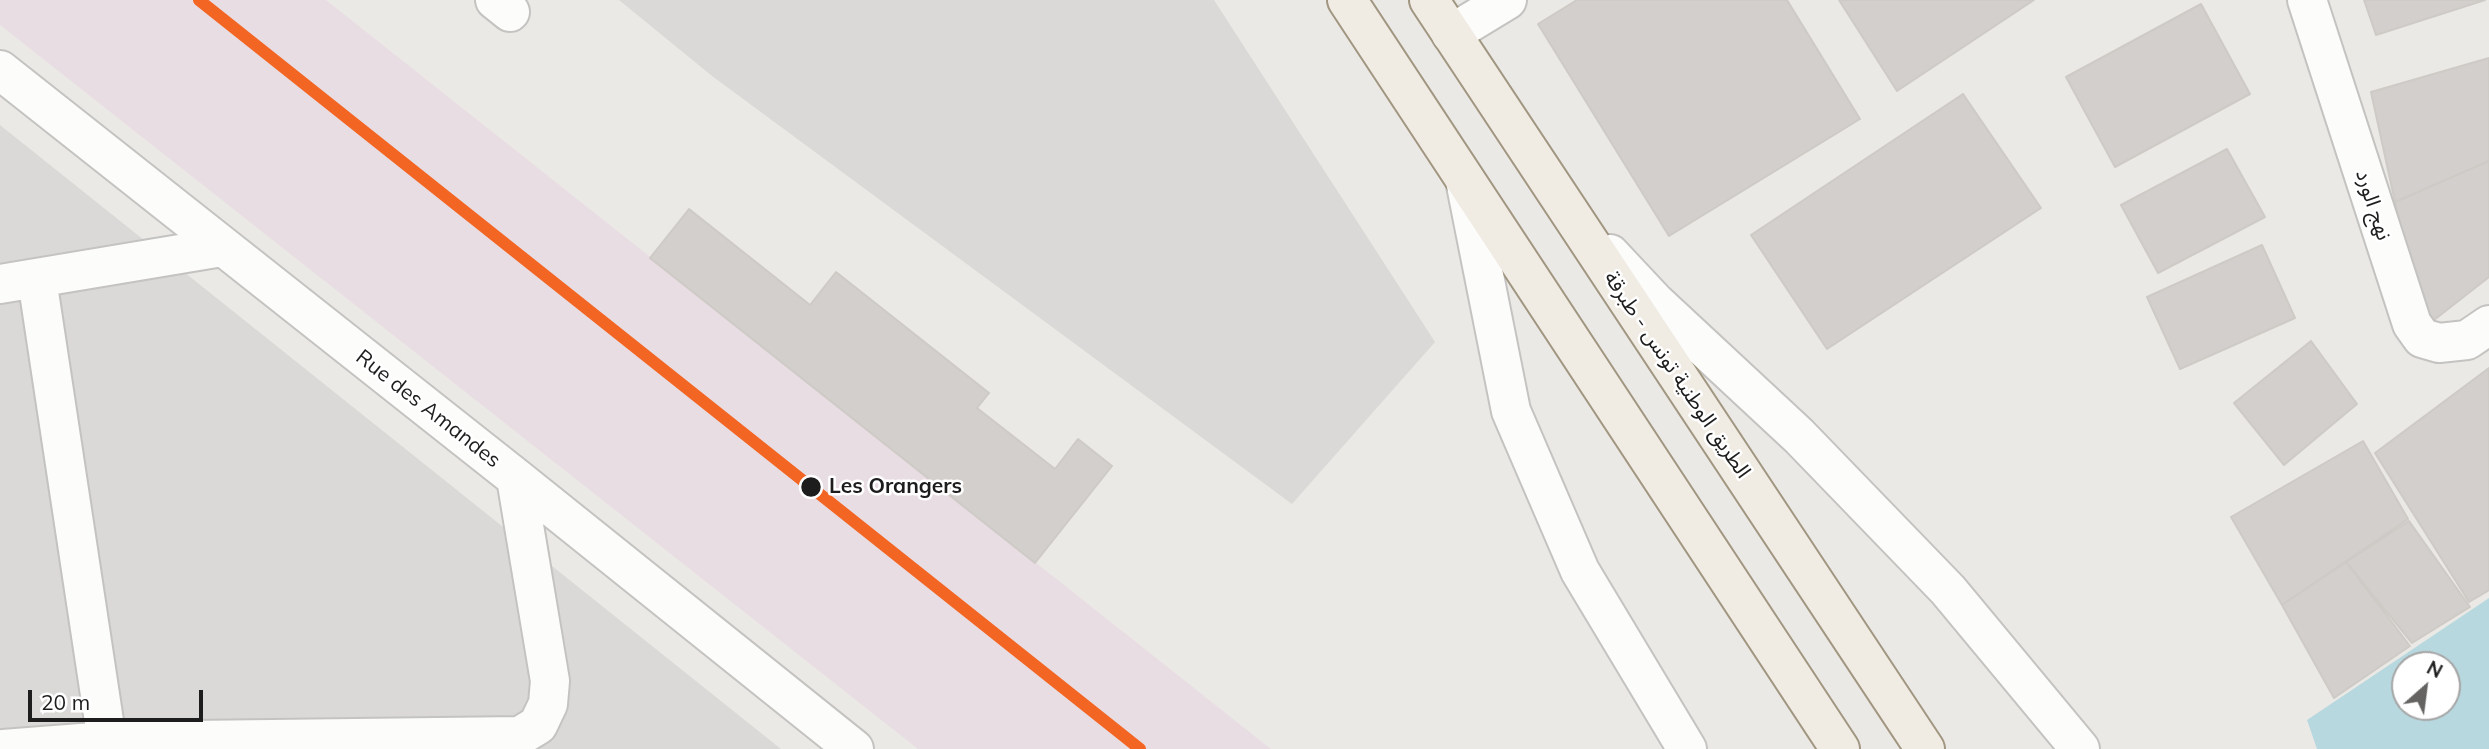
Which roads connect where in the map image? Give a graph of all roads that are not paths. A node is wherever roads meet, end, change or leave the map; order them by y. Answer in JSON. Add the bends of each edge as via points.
{"nodes":[{"id":1,"x":1347,"y":0,"type":"edge"},
{"id":2,"x":1429,"y":0,"type":"edge"},
{"id":3,"x":1507,"y":0,"type":"edge"},
{"id":4,"x":2307,"y":0,"type":"edge"},
{"id":5,"x":1451,"y":34,"type":"junction"},
{"id":6,"x":0,"y":70,"type":"edge"},
{"id":7,"x":1465,"y":180,"type":"junction"},
{"id":8,"x":1564,"y":205,"type":"junction"},
{"id":9,"x":222,"y":247,"type":"junction"},
{"id":10,"x":18,"y":281,"type":"edge"},
{"id":11,"x":2489,"y":325,"type":"edge"},
{"id":12,"x":516,"y":478,"type":"junction"},
{"id":13,"x":107,"y":741,"type":"junction"},
{"id":14,"x":4,"y":749,"type":"edge"},
{"id":15,"x":855,"y":749,"type":"edge"},
{"id":16,"x":1687,"y":749,"type":"edge"},
{"id":17,"x":1840,"y":749,"type":"edge"},
{"id":18,"x":1925,"y":749,"type":"edge"},
{"id":19,"x":2080,"y":749,"type":"edge"}],
"edges":[{"from":1,"to":7,"type":"main road"},
{"from":2,"to":5,"type":"main road","name":"الطريق الوطنية تونس - طبرقة"},
{"from":3,"to":5,"type":"street"},
{"from":4,"to":11,"type":"street","name":"نهج الورد","via":[[2412,324],[2422,338],[2439,343],[2467,340]]},
{"from":5,"to":8,"type":"main road","name":"الطريق الوطنية تونس - طبرقة"},
{"from":6,"to":9,"type":"street","name":"Rue des Amandes"},
{"from":7,"to":16,"type":"street","via":[[1511,411],[1580,571]]},
{"from":7,"to":17,"type":"main road"},
{"from":8,"to":18,"type":"main road","name":"الطريق الوطنية تونس - طبرقة"},
{"from":8,"to":19,"type":"street","via":[[1656,303],[1799,436],[1948,590]]},
{"from":9,"to":10,"type":"street"},
{"from":9,"to":12,"type":"street","name":"Rue des Amandes"},
{"from":10,"to":13,"type":"street"},
{"from":12,"to":13,"type":"street","via":[[550,681],[548,704],[538,725],[520,736]]},
{"from":12,"to":15,"type":"street","name":"Rue des Amandes"},
{"from":13,"to":14,"type":"street"}]}
